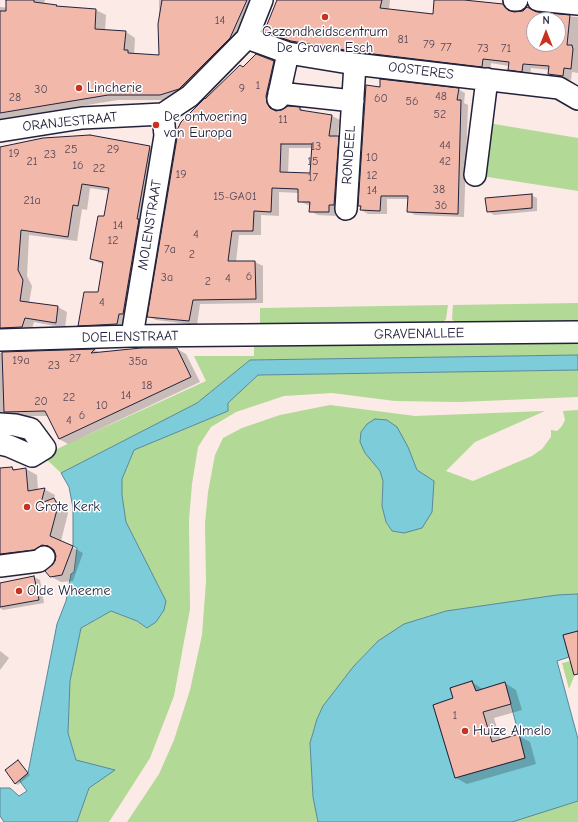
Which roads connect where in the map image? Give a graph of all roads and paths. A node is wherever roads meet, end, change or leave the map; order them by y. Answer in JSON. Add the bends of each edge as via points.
{"nodes":[{"id":1,"x":262,"y":0,"type":"edge"},
{"id":2,"x":514,"y":0,"type":"edge"},
{"id":3,"x":517,"y":0,"type":"edge"},
{"id":4,"x":538,"y":0,"type":"edge"},
{"id":5,"x":578,"y":4,"type":"edge"},
{"id":6,"x":247,"y":38,"type":"junction"},
{"id":7,"x":288,"y":53,"type":"junction"},
{"id":8,"x":355,"y":64,"type":"junction"},
{"id":9,"x":487,"y":79,"type":"junction"},
{"id":10,"x":578,"y":99,"type":"edge"},
{"id":11,"x":352,"y":101,"type":"junction"},
{"id":12,"x":163,"y":114,"type":"junction"},
{"id":13,"x":0,"y":131,"type":"edge"},
{"id":14,"x":476,"y":174,"type":"dead end"},
{"id":15,"x":346,"y":209,"type":"dead end"},
{"id":16,"x":578,"y":332,"type":"edge"},
{"id":17,"x":132,"y":336,"type":"junction"},
{"id":18,"x":260,"y":336,"type":"joint"},
{"id":19,"x":0,"y":340,"type":"edge"},
{"id":20,"x":0,"y":424,"type":"edge"},
{"id":21,"x":0,"y":444,"type":"edge"},
{"id":22,"x":44,"y":557,"type":"dead end"},
{"id":23,"x":0,"y":566,"type":"edge"}],
"edges":[{"from":1,"to":6,"type":"street"},
{"from":2,"to":3,"type":"street"},
{"from":4,"to":5,"type":"street"},
{"from":6,"to":7,"type":"street"},
{"from":6,"to":12,"type":"street","via":[[190,96]]},
{"from":7,"to":8,"type":"street"},
{"from":7,"to":11,"type":"street","via":[[278,96]]},
{"from":8,"to":9,"type":"street","name":"OOSTERES"},
{"from":8,"to":11,"type":"street","name":"RONDEEL"},
{"from":9,"to":10,"type":"street","name":"OOSTERES","via":[[559,88]]},
{"from":9,"to":14,"type":"street"},
{"from":11,"to":15,"type":"street","name":"RONDEEL"},
{"from":12,"to":13,"type":"street","name":"ORANJESTRAAT","via":[[82,118]]},
{"from":12,"to":17,"type":"street","name":"MOLENSTRAAT","via":[[165,136]]},
{"from":16,"to":18,"type":"street","name":"GRAVENALLEE"},
{"from":17,"to":18,"type":"street","name":"DOELENSTRAAT"},
{"from":17,"to":19,"type":"street","name":"DOELENSTRAAT"},
{"from":20,"to":21,"type":"street","via":[[31,429],[45,448],[32,456]]},
{"from":22,"to":23,"type":"street","via":[[39,561]]}]}
